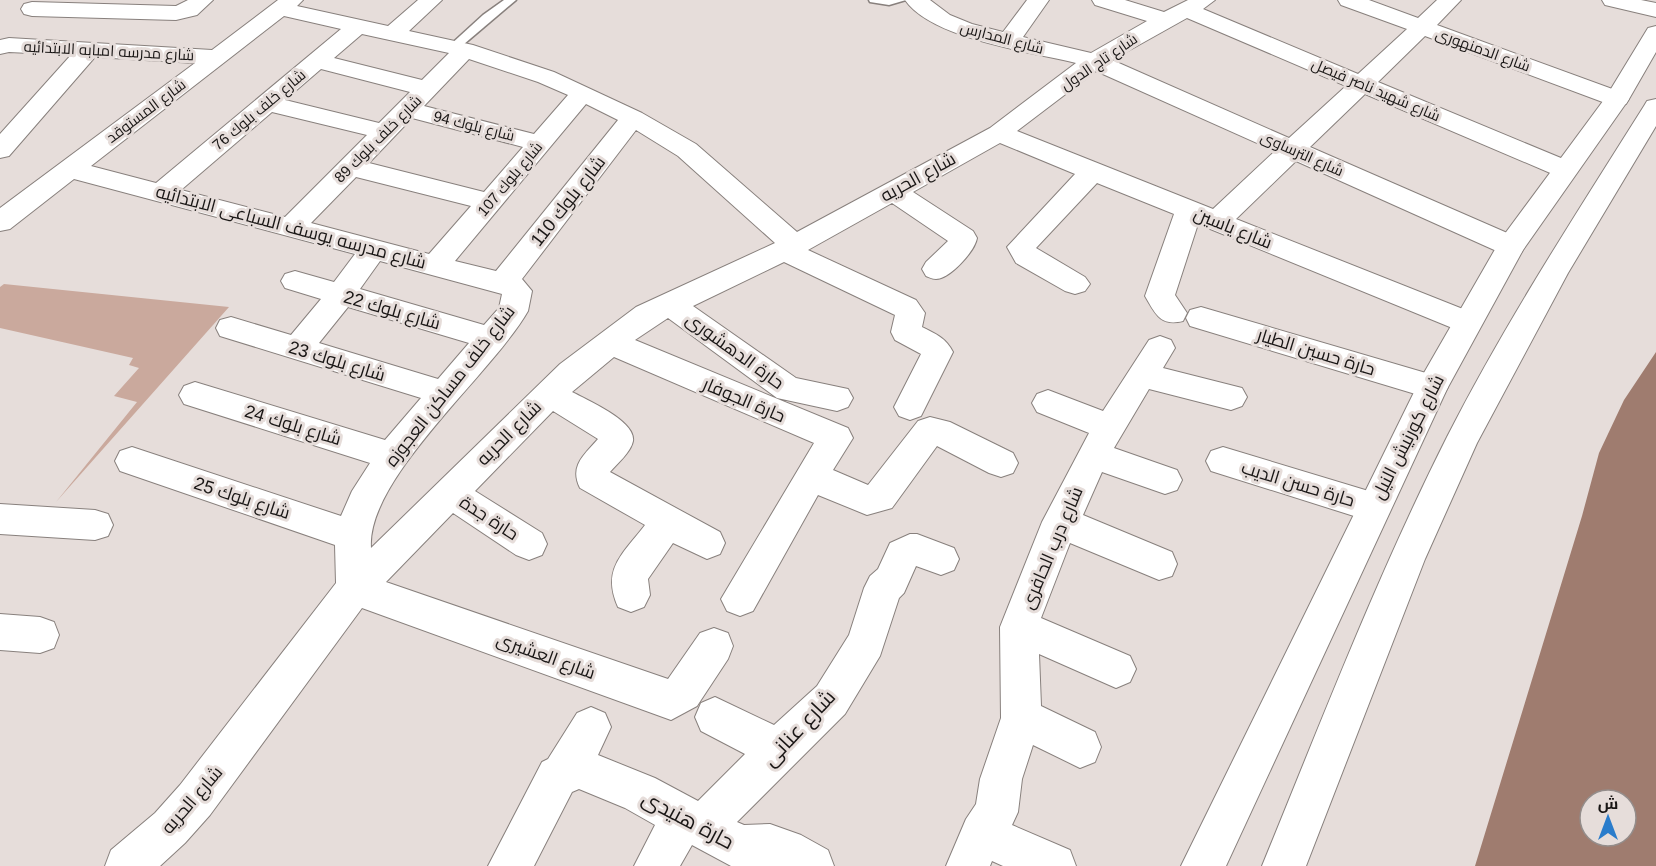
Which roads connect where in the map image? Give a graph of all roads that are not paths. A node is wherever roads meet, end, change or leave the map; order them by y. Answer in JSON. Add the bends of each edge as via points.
{"nodes":[{"id":1,"x":202,"y":0,"type":"edge"},
{"id":2,"x":431,"y":0,"type":"edge"},
{"id":3,"x":511,"y":0,"type":"edge"},
{"id":4,"x":874,"y":0,"type":"edge"},
{"id":5,"x":901,"y":0,"type":"edge"},
{"id":6,"x":916,"y":0,"type":"edge"},
{"id":7,"x":1038,"y":0,"type":"edge"},
{"id":8,"x":1103,"y":0,"type":"edge"},
{"id":9,"x":1349,"y":0,"type":"edge"},
{"id":10,"x":1450,"y":0,"type":"edge"},
{"id":11,"x":1613,"y":0,"type":"edge"},
{"id":12,"x":36,"y":4,"type":"edge"},
{"id":13,"x":286,"y":5,"type":"edge"},
{"id":14,"x":1196,"y":5,"type":"edge"},
{"id":15,"x":1656,"y":10,"type":"edge"},
{"id":16,"x":1165,"y":20,"type":"junction"},
{"id":17,"x":357,"y":27,"type":"junction"},
{"id":18,"x":1421,"y":27,"type":"junction"},
{"id":19,"x":1656,"y":33,"type":"edge"},
{"id":20,"x":392,"y":34,"type":"junction"},
{"id":21,"x":0,"y":40,"type":"edge"},
{"id":22,"x":1009,"y":40,"type":"junction"},
{"id":23,"x":0,"y":47,"type":"edge"},
{"id":24,"x":90,"y":48,"type":"junction"},
{"id":25,"x":459,"y":49,"type":"junction"},
{"id":26,"x":218,"y":57,"type":"junction"},
{"id":27,"x":1094,"y":61,"type":"junction"},
{"id":28,"x":316,"y":62,"type":"junction"},
{"id":29,"x":1362,"y":84,"type":"junction"},
{"id":30,"x":427,"y":89,"type":"junction"},
{"id":31,"x":583,"y":93,"type":"junction"},
{"id":32,"x":1617,"y":99,"type":"junction"},
{"id":33,"x":267,"y":103,"type":"junction"},
{"id":34,"x":1656,"y":106,"type":"edge"},
{"id":35,"x":407,"y":109,"type":"junction"},
{"id":36,"x":633,"y":118,"type":"junction"},
{"id":37,"x":384,"y":132,"type":"junction"},
{"id":38,"x":999,"y":133,"type":"junction"},
{"id":39,"x":540,"y":143,"type":"junction"},
{"id":40,"x":0,"y":150,"type":"edge"},
{"id":41,"x":1292,"y":150,"type":"junction"},
{"id":42,"x":350,"y":167,"type":"junction"},
{"id":43,"x":70,"y":169,"type":"junction"},
{"id":44,"x":1564,"y":169,"type":"junction"},
{"id":45,"x":1093,"y":171,"type":"junction"},
{"id":46,"x":893,"y":191,"type":"junction"},
{"id":47,"x":161,"y":193,"type":"junction"},
{"id":48,"x":490,"y":202,"type":"junction"},
{"id":49,"x":1189,"y":209,"type":"junction"},
{"id":50,"x":1217,"y":221,"type":"junction"},
{"id":51,"x":0,"y":222,"type":"edge"},
{"id":52,"x":291,"y":227,"type":"junction"},
{"id":53,"x":1510,"y":246,"type":"junction"},
{"id":54,"x":789,"y":247,"type":"junction"},
{"id":55,"x":373,"y":250,"type":"junction"},
{"id":56,"x":436,"y":266,"type":"junction"},
{"id":57,"x":936,"y":269,"type":"dead end"},
{"id":58,"x":295,"y":281,"type":"dead end"},
{"id":59,"x":1075,"y":284,"type":"dead end"},
{"id":60,"x":508,"y":285,"type":"junction"},
{"id":61,"x":340,"y":296,"type":"junction"},
{"id":62,"x":670,"y":304,"type":"junction"},
{"id":63,"x":1467,"y":323,"type":"junction"},
{"id":64,"x":231,"y":328,"type":"dead end"},
{"id":65,"x":490,"y":338,"type":"junction"},
{"id":66,"x":611,"y":343,"type":"junction"},
{"id":67,"x":297,"y":349,"type":"junction"},
{"id":68,"x":1432,"y":387,"type":"junction"},
{"id":69,"x":444,"y":393,"type":"junction"},
{"id":70,"x":550,"y":394,"type":"junction"},
{"id":71,"x":195,"y":395,"type":"dead end"},
{"id":72,"x":1231,"y":397,"type":"dead end"},
{"id":73,"x":837,"y":398,"type":"dead end"},
{"id":74,"x":1048,"y":403,"type":"dead end"},
{"id":75,"x":910,"y":407,"type":"dead end"},
{"id":76,"x":1101,"y":441,"type":"junction"},
{"id":77,"x":392,"y":456,"type":"junction"},
{"id":78,"x":132,"y":461,"type":"dead end"},
{"id":79,"x":1223,"y":461,"type":"dead end"},
{"id":80,"x":1001,"y":464,"type":"dead end"},
{"id":81,"x":811,"y":476,"type":"junction"},
{"id":82,"x":1165,"y":480,"type":"dead end"},
{"id":83,"x":449,"y":492,"type":"junction"},
{"id":84,"x":1373,"y":507,"type":"junction"},
{"id":85,"x":0,"y":519,"type":"edge"},
{"id":86,"x":669,"y":521,"type":"junction"},
{"id":87,"x":1060,"y":522,"type":"junction"},
{"id":88,"x":95,"y":525,"type":"dead end"},
{"id":89,"x":352,"y":535,"type":"junction"},
{"id":90,"x":707,"y":543,"type":"dead end"},
{"id":91,"x":529,"y":544,"type":"dead end"},
{"id":92,"x":941,"y":559,"type":"dead end"},
{"id":93,"x":1159,"y":564,"type":"dead end"},
{"id":94,"x":355,"y":588,"type":"junction"},
{"id":95,"x":631,"y":595,"type":"dead end"},
{"id":96,"x":740,"y":598,"type":"dead end"},
{"id":97,"x":1018,"y":627,"type":"junction"},
{"id":98,"x":0,"y":632,"type":"edge"},
{"id":99,"x":40,"y":635,"type":"dead end"},
{"id":100,"x":714,"y":646,"type":"dead end"},
{"id":101,"x":1116,"y":669,"type":"dead end"},
{"id":102,"x":715,"y":717,"type":"dead end"},
{"id":103,"x":1021,"y":718,"type":"junction"},
{"id":104,"x":591,"y":727,"type":"dead end"},
{"id":105,"x":1080,"y":747,"type":"dead end"},
{"id":106,"x":780,"y":750,"type":"junction"},
{"id":107,"x":564,"y":772,"type":"junction"},
{"id":108,"x":693,"y":822,"type":"junction"},
{"id":109,"x":974,"y":850,"type":"edge"},
{"id":110,"x":795,"y":861,"type":"edge"},
{"id":111,"x":127,"y":866,"type":"edge"},
{"id":112,"x":510,"y":866,"type":"edge"},
{"id":113,"x":656,"y":866,"type":"edge"},
{"id":114,"x":1053,"y":866,"type":"edge"},
{"id":115,"x":1203,"y":866,"type":"edge"},
{"id":116,"x":1284,"y":866,"type":"edge"}],
"edges":[{"from":1,"to":12,"type":"street","via":[[182,12]]},
{"from":2,"to":20,"type":"street"},
{"from":3,"to":25,"type":"lane","via":[[487,17]]},
{"from":4,"to":5,"type":"lane"},
{"from":6,"to":22,"type":"street","name":"شارع المدارس","via":[[942,20]]},
{"from":7,"to":22,"type":"street"},
{"from":8,"to":16,"type":"street"},
{"from":9,"to":18,"type":"street","name":"شارع الدمنهورى"},
{"from":10,"to":18,"type":"street"},
{"from":11,"to":15,"type":"street"},
{"from":12,"to":21,"type":"street"},
{"from":13,"to":17,"type":"street"},
{"from":13,"to":26,"type":"street","name":"شارع المستوقد"},
{"from":14,"to":16,"type":"street","name":"شارع تاج الدول"},
{"from":14,"to":29,"type":"street","name":"شارع شهيد ناصر فيصل"},
{"from":16,"to":27,"type":"street","name":"شارع تاج الدول"},
{"from":17,"to":20,"type":"street"},
{"from":17,"to":28,"type":"street","name":"شارع خلف بلوك 76"},
{"from":18,"to":29,"type":"street"},
{"from":18,"to":32,"type":"street","name":"شارع الدمنهورى"},
{"from":19,"to":32,"type":"street","name":"شارع كورنيش النيل"},
{"from":20,"to":25,"type":"street"},
{"from":22,"to":27,"type":"street","name":"شارع المدارس"},
{"from":23,"to":24,"type":"street","name":"شارع مدرسه امبابه الابتدائيه"},
{"from":24,"to":26,"type":"street","name":"شارع مدرسه امبابه الابتدائيه"},
{"from":24,"to":40,"type":"street"},
{"from":25,"to":30,"type":"street","name":"شارع خلف بلوك 89"},
{"from":25,"to":31,"type":"street","via":[[536,73]]},
{"from":26,"to":43,"type":"street","name":"شارع المستوقد"},
{"from":27,"to":38,"type":"street","name":"شارع تاج الدول"},
{"from":27,"to":41,"type":"street","name":"شارع الترساوى"},
{"from":28,"to":30,"type":"street"},
{"from":28,"to":33,"type":"street","name":"شارع خلف بلوك 76"},
{"from":29,"to":41,"type":"street"},
{"from":29,"to":44,"type":"street","name":"شارع شهيد ناصر فيصل"},
{"from":30,"to":35,"type":"street","name":"شارع خلف بلوك 89"},
{"from":31,"to":36,"type":"street"},
{"from":31,"to":39,"type":"street","name":"شارع بلوك 107"},
{"from":32,"to":44,"type":"street","name":"شارع كورنيش النيل"},
{"from":33,"to":37,"type":"street"},
{"from":33,"to":47,"type":"street","name":"شارع خلف بلوك 76"},
{"from":34,"to":116,"type":"street","via":[[1554,272],[1462,440],[1407,559]]},
{"from":35,"to":37,"type":"street","name":"شارع خلف بلوك 89"},
{"from":35,"to":39,"type":"street","name":"شارع بلوك 94"},
{"from":36,"to":54,"type":"street","via":[[687,150]]},
{"from":36,"to":60,"type":"street","name":"شارع بلوك 110"},
{"from":37,"to":42,"type":"street","name":"شارع خلف بلوك 89"},
{"from":38,"to":45,"type":"street","name":"شارع ياسين"},
{"from":38,"to":46,"type":"street","name":"شارع الحريه"},
{"from":39,"to":48,"type":"street","name":"شارع بلوك 107"},
{"from":41,"to":50,"type":"street"},
{"from":41,"to":53,"type":"street","name":"شارع الترساوى"},
{"from":42,"to":48,"type":"street"},
{"from":42,"to":52,"type":"street","name":"شارع خلف بلوك 89"},
{"from":43,"to":47,"type":"street","name":"شارع مدرسه يوسف السباعى الابتدائيه"},
{"from":43,"to":51,"type":"street","name":"شارع المستوقد"},
{"from":44,"to":53,"type":"street","name":"شارع كورنيش النيل"},
{"from":45,"to":49,"type":"street","name":"شارع ياسين"},
{"from":45,"to":59,"type":"street","via":[[1021,247],[1026,256]]},
{"from":46,"to":54,"type":"street","name":"شارع الحريه"},
{"from":46,"to":57,"type":"street","via":[[963,238],[962,244]]},
{"from":47,"to":52,"type":"street","name":"شارع مدرسه يوسف السباعى الابتدائيه"},
{"from":48,"to":56,"type":"street","name":"شارع بلوك 107"},
{"from":49,"to":50,"type":"street","name":"شارع ياسين"},
{"from":49,"to":68,"type":"street","name":"حارة حسين الطيار","via":[[1160,296],[1187,315]]},
{"from":50,"to":63,"type":"street","name":"شارع ياسين"},
{"from":52,"to":55,"type":"street","name":"شارع مدرسه يوسف السباعى الابتدائيه"},
{"from":53,"to":63,"type":"street","name":"شارع كورنيش النيل"},
{"from":54,"to":62,"type":"street","name":"شارع الحريه"},
{"from":54,"to":75,"type":"street","via":[[910,313],[906,332],[938,352]]},
{"from":55,"to":56,"type":"street","name":"شارع مدرسه يوسف السباعى الابتدائيه"},
{"from":55,"to":61,"type":"street"},
{"from":56,"to":60,"type":"street","name":"شارع مدرسه يوسف السباعى الابتدائيه"},
{"from":58,"to":61,"type":"street","name":"شارع بلوك 22"},
{"from":60,"to":65,"type":"street","name":"شارع خلف مساكن العجوزه","via":[[517,291],[513,311]]},
{"from":61,"to":65,"type":"street","name":"شارع بلوك 22"},
{"from":61,"to":67,"type":"street"},
{"from":62,"to":66,"type":"street","name":"شارع الحريه","via":[[647,315]]},
{"from":62,"to":73,"type":"street","name":"حارة الدهشورى","via":[[788,389]]},
{"from":63,"to":68,"type":"street","name":"شارع كورنيش النيل"},
{"from":64,"to":67,"type":"street","name":"شارع بلوك 23"},
{"from":65,"to":69,"type":"street","name":"شارع خلف مساكن العجوزه"},
{"from":66,"to":70,"type":"street","name":"شارع الحريه"},
{"from":66,"to":81,"type":"street","name":"حارة الجوفار","via":[[836,438]]},
{"from":67,"to":69,"type":"street","name":"شارع بلوك 23"},
{"from":68,"to":84,"type":"street","name":"شارع كورنيش النيل"},
{"from":69,"to":77,"type":"street","name":"شارع خلف مساكن العجوزه"},
{"from":70,"to":83,"type":"street","name":"شارع الحريه"},
{"from":70,"to":86,"type":"street","via":[[615,433],[616,441],[592,469],[592,478]]},
{"from":71,"to":77,"type":"street","name":"شارع بلوك 24"},
{"from":72,"to":76,"type":"street","name":"شارع درب الحافرى","via":[[1150,361]]},
{"from":74,"to":76,"type":"street"},
{"from":76,"to":82,"type":"street"},
{"from":76,"to":87,"type":"street","name":"شارع درب الحافرى"},
{"from":77,"to":89,"type":"street","name":"شارع خلف مساكن العجوزه","via":[[364,502]]},
{"from":78,"to":89,"type":"street","name":"شارع بلوك 25"},
{"from":79,"to":84,"type":"street","name":"حارة حسن الديب"},
{"from":80,"to":81,"type":"street","via":[[930,430],[880,498],[867,500]]},
{"from":81,"to":96,"type":"street","name":"حارة الجوفار","via":[[781,506]]},
{"from":83,"to":91,"type":"street","name":"حارة جدة"},
{"from":83,"to":94,"type":"street","name":"شارع الحريه"},
{"from":84,"to":115,"type":"street","name":"شارع كورنيش النيل"},
{"from":85,"to":88,"type":"street"},
{"from":86,"to":90,"type":"street"},
{"from":86,"to":95,"type":"street","via":[[629,575]]},
{"from":87,"to":93,"type":"street"},
{"from":87,"to":97,"type":"street","name":"شارع درب الحافرى"},
{"from":89,"to":94,"type":"street","name":"شارع خلف مساكن العجوزه"},
{"from":92,"to":106,"type":"street","name":"شارع عنانى","via":[[917,550],[903,554],[891,581],[883,588],[866,643],[831,700]]},
{"from":94,"to":100,"type":"street","name":"شارع العشيرى","via":[[671,700],[683,692]]},
{"from":94,"to":111,"type":"street","name":"شارع الحريه","via":[[195,800]]},
{"from":97,"to":101,"type":"street"},
{"from":97,"to":103,"type":"street","name":"شارع درب الحافرى"},
{"from":98,"to":99,"type":"street"},
{"from":102,"to":106,"type":"street"},
{"from":103,"to":105,"type":"street"},
{"from":103,"to":109,"type":"street","name":"شارع درب الحافرى","via":[[1001,779],[996,812]]},
{"from":104,"to":107,"type":"street"},
{"from":106,"to":108,"type":"street","name":"شارع عنانى"},
{"from":107,"to":108,"type":"street","name":"حارة هنيدى","via":[[579,768],[640,793]]},
{"from":107,"to":112,"type":"street","via":[[549,790]]},
{"from":108,"to":110,"type":"street","name":"حارة هنيدى","via":[[741,848],[774,846]]},
{"from":108,"to":113,"type":"street","name":"شارع عنانى"},
{"from":109,"to":114,"type":"street"}]}
